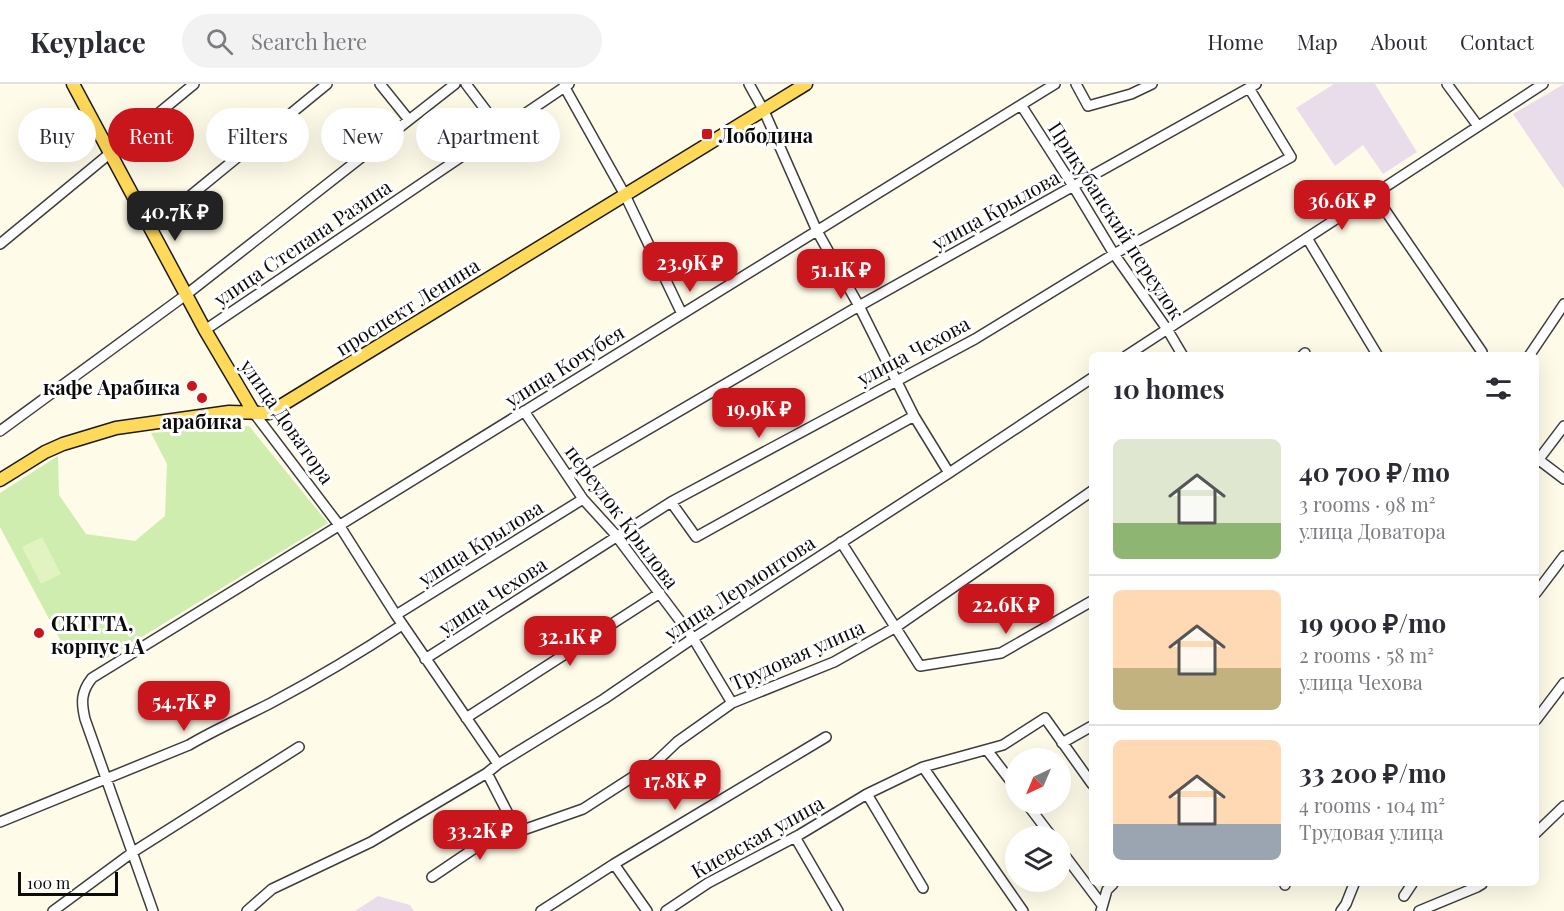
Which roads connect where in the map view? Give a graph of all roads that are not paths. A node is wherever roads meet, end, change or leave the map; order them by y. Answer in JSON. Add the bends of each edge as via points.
{"nodes":[{"id":1,"x":73,"y":84,"type":"edge"},
{"id":2,"x":194,"y":84,"type":"edge"},
{"id":3,"x":327,"y":84,"type":"edge"},
{"id":4,"x":380,"y":84,"type":"edge"},
{"id":5,"x":455,"y":84,"type":"edge"},
{"id":6,"x":466,"y":84,"type":"edge"},
{"id":7,"x":749,"y":84,"type":"edge"},
{"id":8,"x":806,"y":84,"type":"edge"},
{"id":9,"x":1055,"y":84,"type":"edge"},
{"id":10,"x":1076,"y":84,"type":"edge"},
{"id":11,"x":1152,"y":84,"type":"edge"},
{"id":12,"x":1447,"y":84,"type":"edge"},
{"id":13,"x":1543,"y":84,"type":"edge"},
{"id":14,"x":567,"y":85,"type":"edge"},
{"id":15,"x":1252,"y":86,"type":"edge"},
{"id":16,"x":1021,"y":105,"type":"junction"},
{"id":17,"x":164,"y":108,"type":"edge"},
{"id":18,"x":484,"y":108,"type":"edge"},
{"id":19,"x":532,"y":108,"type":"edge"},
{"id":20,"x":764,"y":111,"type":"junction"},
{"id":21,"x":409,"y":120,"type":"junction"},
{"id":22,"x":1478,"y":126,"type":"junction"},
{"id":23,"x":108,"y":148,"type":"edge"},
{"id":24,"x":108,"y":154,"type":"edge"},
{"id":25,"x":115,"y":162,"type":"edge"},
{"id":26,"x":452,"y":162,"type":"edge"},
{"id":27,"x":1073,"y":186,"type":"junction"},
{"id":28,"x":1374,"y":194,"type":"junction"},
{"id":29,"x":625,"y":195,"type":"junction"},
{"id":30,"x":151,"y":228,"type":"junction"},
{"id":31,"x":817,"y":231,"type":"junction"},
{"id":32,"x":1307,"y":238,"type":"junction"},
{"id":33,"x":0,"y":244,"type":"edge"},
{"id":34,"x":1114,"y":254,"type":"junction"},
{"id":35,"x":187,"y":294,"type":"junction"},
{"id":36,"x":1564,"y":304,"type":"edge"},
{"id":37,"x":860,"y":306,"type":"junction"},
{"id":38,"x":682,"y":314,"type":"junction"},
{"id":39,"x":1167,"y":329,"type":"junction"},
{"id":40,"x":205,"y":330,"type":"junction"},
{"id":41,"x":1132,"y":352,"type":"edge"},
{"id":42,"x":1181,"y":352,"type":"edge"},
{"id":43,"x":1376,"y":352,"type":"edge"},
{"id":44,"x":1482,"y":352,"type":"dead end"},
{"id":45,"x":1532,"y":352,"type":"edge"},
{"id":46,"x":895,"y":380,"type":"junction"},
{"id":47,"x":1089,"y":380,"type":"edge"},
{"id":48,"x":524,"y":411,"type":"junction"},
{"id":49,"x":254,"y":413,"type":"junction"},
{"id":50,"x":914,"y":416,"type":"junction"},
{"id":51,"x":1564,"y":426,"type":"edge"},
{"id":52,"x":0,"y":431,"type":"edge"},
{"id":53,"x":1539,"y":458,"type":"edge"},
{"id":54,"x":1539,"y":462,"type":"edge"},
{"id":55,"x":950,"y":473,"type":"junction"},
{"id":56,"x":568,"y":476,"type":"junction"},
{"id":57,"x":1564,"y":479,"type":"edge"},
{"id":58,"x":0,"y":480,"type":"edge"},
{"id":59,"x":1089,"y":493,"type":"edge"},
{"id":60,"x":583,"y":499,"type":"junction"},
{"id":61,"x":671,"y":502,"type":"junction"},
{"id":62,"x":339,"y":525,"type":"junction"},
{"id":63,"x":617,"y":537,"type":"junction"},
{"id":64,"x":842,"y":542,"type":"junction"},
{"id":65,"x":1564,"y":556,"type":"edge"},
{"id":66,"x":1539,"y":589,"type":"edge"},
{"id":67,"x":660,"y":593,"type":"junction"},
{"id":68,"x":1089,"y":602,"type":"edge"},
{"id":69,"x":396,"y":615,"type":"junction"},
{"id":70,"x":402,"y":625,"type":"junction"},
{"id":71,"x":896,"y":627,"type":"junction"},
{"id":72,"x":693,"y":638,"type":"junction"},
{"id":73,"x":425,"y":659,"type":"junction"},
{"id":74,"x":1564,"y":683,"type":"edge"},
{"id":75,"x":732,"y":703,"type":"junction"},
{"id":76,"x":1539,"y":716,"type":"edge"},
{"id":77,"x":466,"y":718,"type":"junction"},
{"id":78,"x":1089,"y":728,"type":"edge"},
{"id":79,"x":826,"y":737,"type":"dead end"},
{"id":80,"x":1062,"y":743,"type":"junction"},
{"id":81,"x":299,"y":747,"type":"dead end"},
{"id":82,"x":987,"y":750,"type":"junction"},
{"id":83,"x":498,"y":764,"type":"junction"},
{"id":84,"x":923,"y":767,"type":"junction"},
{"id":85,"x":487,"y":773,"type":"junction"},
{"id":86,"x":1005,"y":774,"type":"edge"},
{"id":87,"x":1089,"y":777,"type":"edge"},
{"id":88,"x":106,"y":778,"type":"junction"},
{"id":89,"x":867,"y":794,"type":"junction"},
{"id":90,"x":1564,"y":806,"type":"edge"},
{"id":91,"x":1035,"y":814,"type":"edge"},
{"id":92,"x":0,"y":822,"type":"edge"},
{"id":93,"x":512,"y":823,"type":"junction"},
{"id":94,"x":1044,"y":826,"type":"edge"},
{"id":95,"x":1539,"y":830,"type":"edge"},
{"id":96,"x":795,"y":837,"type":"junction"},
{"id":97,"x":133,"y":852,"type":"junction"},
{"id":98,"x":614,"y":864,"type":"junction"},
{"id":99,"x":1071,"y":865,"type":"edge"},
{"id":100,"x":432,"y":877,"type":"dead end"},
{"id":101,"x":1111,"y":886,"type":"edge"},
{"id":102,"x":1353,"y":886,"type":"edge"},
{"id":103,"x":1411,"y":886,"type":"edge"},
{"id":104,"x":1479,"y":886,"type":"edge"},
{"id":105,"x":923,"y":888,"type":"dead end"},
{"id":106,"x":1404,"y":896,"type":"dead end"},
{"id":107,"x":1101,"y":908,"type":"edge"},
{"id":108,"x":53,"y":911,"type":"edge"},
{"id":109,"x":153,"y":911,"type":"edge"},
{"id":110,"x":247,"y":911,"type":"edge"},
{"id":111,"x":541,"y":911,"type":"edge"},
{"id":112,"x":647,"y":911,"type":"edge"},
{"id":113,"x":666,"y":911,"type":"edge"},
{"id":114,"x":838,"y":911,"type":"edge"},
{"id":115,"x":1023,"y":911,"type":"edge"},
{"id":116,"x":1341,"y":911,"type":"edge"},
{"id":117,"x":1419,"y":911,"type":"edge"}],
"edges":[{"from":1,"to":23,"type":"main road","name":"улица Доватора"},
{"from":2,"to":17,"type":"street"},
{"from":3,"to":30,"type":"street"},
{"from":4,"to":21,"type":"street"},
{"from":5,"to":21,"type":"street"},
{"from":6,"to":18,"type":"street"},
{"from":7,"to":20,"type":"street"},
{"from":8,"to":20,"type":"main road","name":"проспект Ленина"},
{"from":9,"to":16,"type":"street","name":"улица Кочубея"},
{"from":10,"to":11,"type":"street","via":[[1088,106]]},
{"from":12,"to":22,"type":"street"},
{"from":13,"to":22,"type":"street"},
{"from":14,"to":19,"type":"street","name":"улица Степана Разина"},
{"from":14,"to":29,"type":"street"},
{"from":15,"to":27,"type":"street","name":"улица Крылова"},
{"from":15,"to":34,"type":"street","name":"улица Чехова","via":[[1291,157]]},
{"from":16,"to":27,"type":"street","name":"Прикубанский переулок"},
{"from":16,"to":31,"type":"street","name":"улица Кочубея"},
{"from":20,"to":29,"type":"main road","name":"проспект Ленина"},
{"from":20,"to":31,"type":"street"},
{"from":21,"to":35,"type":"street"},
{"from":22,"to":28,"type":"street"},
{"from":24,"to":33,"type":"street"},
{"from":25,"to":30,"type":"main road","name":"улица Доватора"},
{"from":26,"to":40,"type":"street","name":"улица Степана Разина"},
{"from":27,"to":34,"type":"street","name":"Прикубанский переулок"},
{"from":27,"to":37,"type":"street","name":"улица Крылова"},
{"from":28,"to":32,"type":"street"},
{"from":28,"to":44,"type":"street"},
{"from":29,"to":38,"type":"street"},
{"from":29,"to":49,"type":"main road","name":"проспект Ленина","via":[[288,403],[269,413]]},
{"from":30,"to":35,"type":"main road","name":"улица Доватора"},
{"from":31,"to":37,"type":"street"},
{"from":31,"to":38,"type":"street","name":"улица Кочубея"},
{"from":32,"to":39,"type":"street"},
{"from":32,"to":43,"type":"street"},
{"from":34,"to":39,"type":"street","name":"Прикубанский переулок"},
{"from":34,"to":46,"type":"street","name":"улица Чехова","via":[[975,339]]},
{"from":35,"to":40,"type":"main road","name":"улица Доватора"},
{"from":35,"to":52,"type":"street"},
{"from":36,"to":45,"type":"street"},
{"from":37,"to":46,"type":"street"},
{"from":37,"to":56,"type":"street","name":"улица Крылова"},
{"from":38,"to":48,"type":"street","name":"улица Кочубея"},
{"from":39,"to":41,"type":"street"},
{"from":39,"to":42,"type":"street","name":"Прикубанский переулок"},
{"from":40,"to":49,"type":"main road","name":"улица Доватора"},
{"from":46,"to":50,"type":"street"},
{"from":46,"to":61,"type":"street","name":"улица Чехова"},
{"from":47,"to":55,"type":"street","name":"улица Лермонтова"},
{"from":48,"to":56,"type":"street","name":"переулок Крылова"},
{"from":48,"to":62,"type":"street","name":"улица Кочубея"},
{"from":49,"to":58,"type":"main road","name":"проспект Ленина","via":[[229,412],[136,424],[93,434],[45,452]]},
{"from":49,"to":62,"type":"street","name":"улица Доватора"},
{"from":50,"to":55,"type":"street"},
{"from":50,"to":61,"type":"street","via":[[696,537]]},
{"from":51,"to":53,"type":"street"},
{"from":54,"to":57,"type":"street"},
{"from":55,"to":64,"type":"street","name":"улица Лермонтова"},
{"from":56,"to":60,"type":"street","name":"переулок Крылова"},
{"from":59,"to":71,"type":"street","name":"Трудовая улица"},
{"from":60,"to":63,"type":"street","name":"переулок Крылова"},
{"from":60,"to":69,"type":"street","name":"улица Крылова"},
{"from":61,"to":63,"type":"street","name":"улица Чехова"},
{"from":62,"to":69,"type":"street","name":"улица Доватора"},
{"from":62,"to":88,"type":"street","name":"улица Кочубея","via":[[92,678],[82,695],[82,705]]},
{"from":63,"to":67,"type":"street","name":"переулок Крылова"},
{"from":63,"to":73,"type":"street","name":"улица Чехова"},
{"from":64,"to":71,"type":"street"},
{"from":64,"to":72,"type":"street","name":"улица Лермонтова"},
{"from":65,"to":66,"type":"street"},
{"from":67,"to":72,"type":"street","name":"переулок Крылова"},
{"from":67,"to":77,"type":"street"},
{"from":68,"to":71,"type":"street","via":[[1001,653],[920,666]]},
{"from":69,"to":70,"type":"street","name":"улица Доватора"},
{"from":70,"to":73,"type":"street","name":"улица Доватора"},
{"from":70,"to":88,"type":"street","via":[[270,704],[189,745]]},
{"from":71,"to":75,"type":"street","name":"Трудовая улица","via":[[834,662]]},
{"from":72,"to":75,"type":"street","name":"переулок Крылова"},
{"from":72,"to":83,"type":"street","name":"улица Лермонтова"},
{"from":73,"to":77,"type":"street","name":"улица Доватора"},
{"from":74,"to":76,"type":"street"},
{"from":75,"to":93,"type":"street","name":"Трудовая улица","via":[[656,762],[583,809],[524,830],[516,829]]},
{"from":77,"to":83,"type":"street","name":"улица Доватора"},
{"from":78,"to":80,"type":"street"},
{"from":79,"to":98,"type":"street"},
{"from":80,"to":82,"type":"street","name":"Киевская улица","via":[[1046,718],[1003,745]]},
{"from":80,"to":87,"type":"street","name":"Киевская улица"},
{"from":81,"to":97,"type":"street"},
{"from":82,"to":84,"type":"street","name":"Киевская улица"},
{"from":82,"to":86,"type":"street"},
{"from":83,"to":85,"type":"street","name":"улица Лермонтова"},
{"from":84,"to":89,"type":"street","name":"Киевская улица"},
{"from":84,"to":115,"type":"street"},
{"from":85,"to":93,"type":"street"},
{"from":85,"to":110,"type":"street","name":"улица Лермонтова","via":[[371,842],[272,889]]},
{"from":88,"to":92,"type":"street"},
{"from":88,"to":97,"type":"street"},
{"from":89,"to":96,"type":"street","name":"Киевская улица"},
{"from":89,"to":105,"type":"street"},
{"from":90,"to":95,"type":"street"},
{"from":91,"to":94,"type":"street"},
{"from":93,"to":100,"type":"street"},
{"from":96,"to":113,"type":"street","name":"Киевская улица","via":[[708,883]]},
{"from":96,"to":114,"type":"street"},
{"from":97,"to":108,"type":"street"},
{"from":97,"to":109,"type":"street"},
{"from":98,"to":111,"type":"street"},
{"from":98,"to":112,"type":"street"},
{"from":99,"to":107,"type":"street"},
{"from":101,"to":107,"type":"street"},
{"from":102,"to":116,"type":"street"},
{"from":103,"to":106,"type":"street"},
{"from":104,"to":117,"type":"street"}]}
